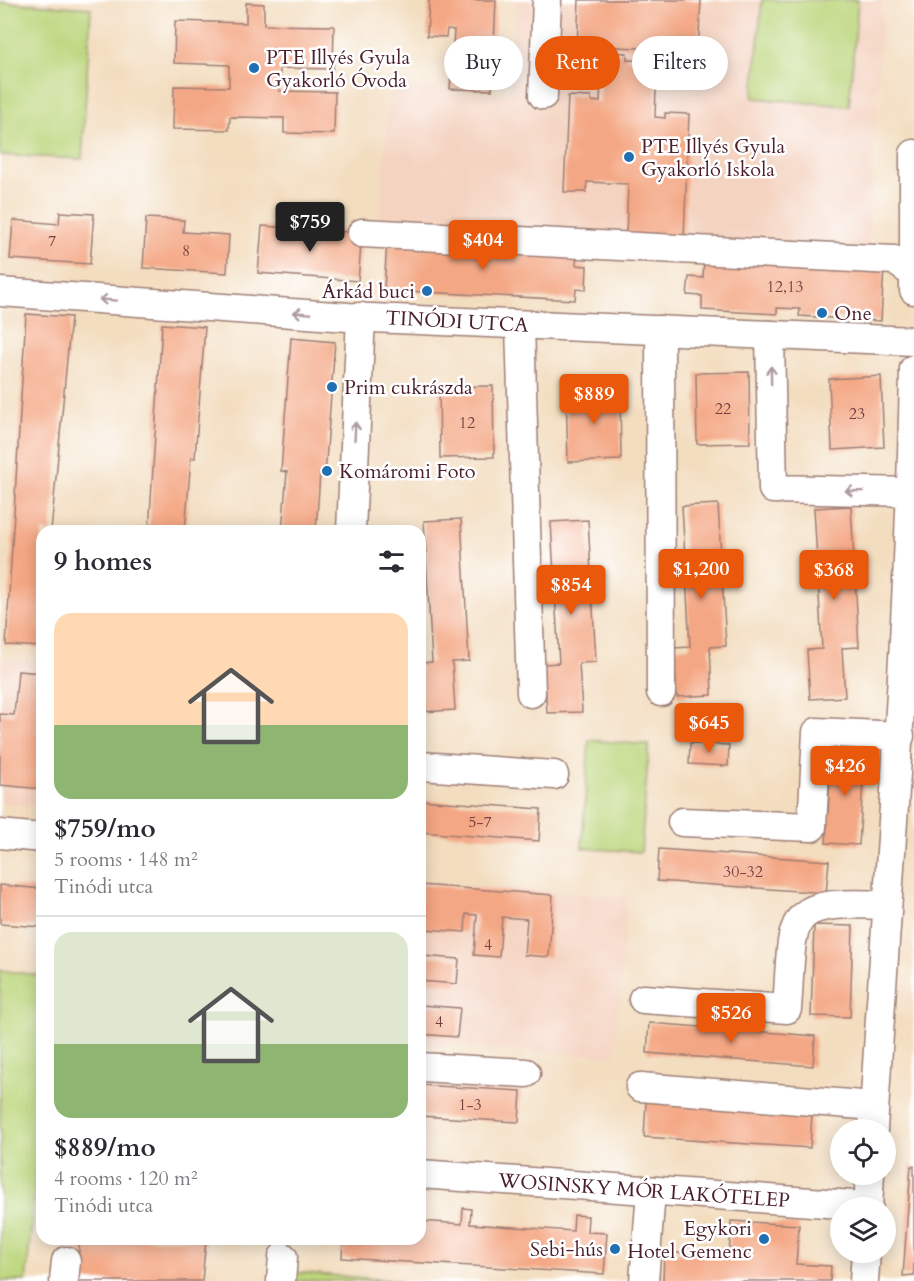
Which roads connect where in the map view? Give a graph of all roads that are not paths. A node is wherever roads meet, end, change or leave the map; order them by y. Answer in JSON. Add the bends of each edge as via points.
{"nodes":[{"id":1,"x":547,"y":0,"type":"edge"},
{"id":2,"x":543,"y":95,"type":"dead end"},
{"id":3,"x":914,"y":154,"type":"edge"},
{"id":4,"x":362,"y":233,"type":"dead end"},
{"id":5,"x":914,"y":274,"type":"edge"},
{"id":6,"x":914,"y":291,"type":"edge"},
{"id":7,"x":0,"y":292,"type":"edge"},
{"id":8,"x":361,"y":317,"type":"junction"},
{"id":9,"x":520,"y":325,"type":"junction"},
{"id":10,"x":660,"y":330,"type":"junction"},
{"id":11,"x":771,"y":335,"type":"junction"},
{"id":12,"x":914,"y":341,"type":"edge"},
{"id":13,"x":914,"y":369,"type":"edge"},
{"id":14,"x":912,"y":492,"type":"junction"},
{"id":15,"x":351,"y":525,"type":"edge"},
{"id":16,"x":661,"y":692,"type":"dead end"},
{"id":17,"x":531,"y":693,"type":"dead end"},
{"id":18,"x":900,"y":736,"type":"junction"},
{"id":19,"x":426,"y":765,"type":"edge"},
{"id":20,"x":554,"y":776,"type":"dead end"},
{"id":21,"x":682,"y":822,"type":"dead end"},
{"id":22,"x":0,"y":834,"type":"edge"},
{"id":23,"x":36,"y":837,"type":"edge"},
{"id":24,"x":886,"y":905,"type":"junction"},
{"id":25,"x":643,"y":999,"type":"dead end"},
{"id":26,"x":426,"y":1067,"type":"edge"},
{"id":27,"x":526,"y":1073,"type":"dead end"},
{"id":28,"x":640,"y":1087,"type":"dead end"},
{"id":29,"x":873,"y":1118,"type":"edge"},
{"id":30,"x":426,"y":1174,"type":"edge"},
{"id":31,"x":651,"y":1192,"type":"junction"},
{"id":32,"x":830,"y":1204,"type":"edge"},
{"id":33,"x":865,"y":1263,"type":"edge"},
{"id":34,"x":644,"y":1281,"type":"edge"},
{"id":35,"x":864,"y":1281,"type":"edge"}],
"edges":[{"from":1,"to":2,"type":"street"},
{"from":3,"to":5,"type":"street"},
{"from":4,"to":5,"type":"street","via":[[894,260]]},
{"from":5,"to":6,"type":"street"},
{"from":8,"to":7,"type":"street","name":"TINÓDI UTCA","one_way":true},
{"from":8,"to":9,"type":"street","name":"TINÓDI UTCA"},
{"from":15,"to":8,"type":"street","one_way":true},
{"from":9,"to":10,"type":"street","name":"TINÓDI UTCA"},
{"from":9,"to":17,"type":"street"},
{"from":10,"to":11,"type":"street","name":"TINÓDI UTCA"},
{"from":10,"to":16,"type":"street"},
{"from":11,"to":12,"type":"street","name":"TINÓDI UTCA"},
{"from":14,"to":11,"type":"street","one_way":true,"via":[[773,489]]},
{"from":13,"to":14,"type":"street"},
{"from":14,"to":18,"type":"street"},
{"from":18,"to":21,"type":"street","via":[[817,732],[812,827]]},
{"from":18,"to":24,"type":"street"},
{"from":19,"to":20,"type":"street"},
{"from":22,"to":23,"type":"street"},
{"from":24,"to":25,"type":"street","via":[[829,904],[801,916],[793,934],[787,1009]]},
{"from":24,"to":29,"type":"street"},
{"from":26,"to":27,"type":"street"},
{"from":28,"to":29,"type":"street"},
{"from":30,"to":31,"type":"street","name":"WOSINSKY MÓR LAKÓTELEP"},
{"from":31,"to":32,"type":"street","name":"WOSINSKY MÓR LAKÓTELEP"},
{"from":31,"to":34,"type":"street"},
{"from":33,"to":35,"type":"street"}]}
